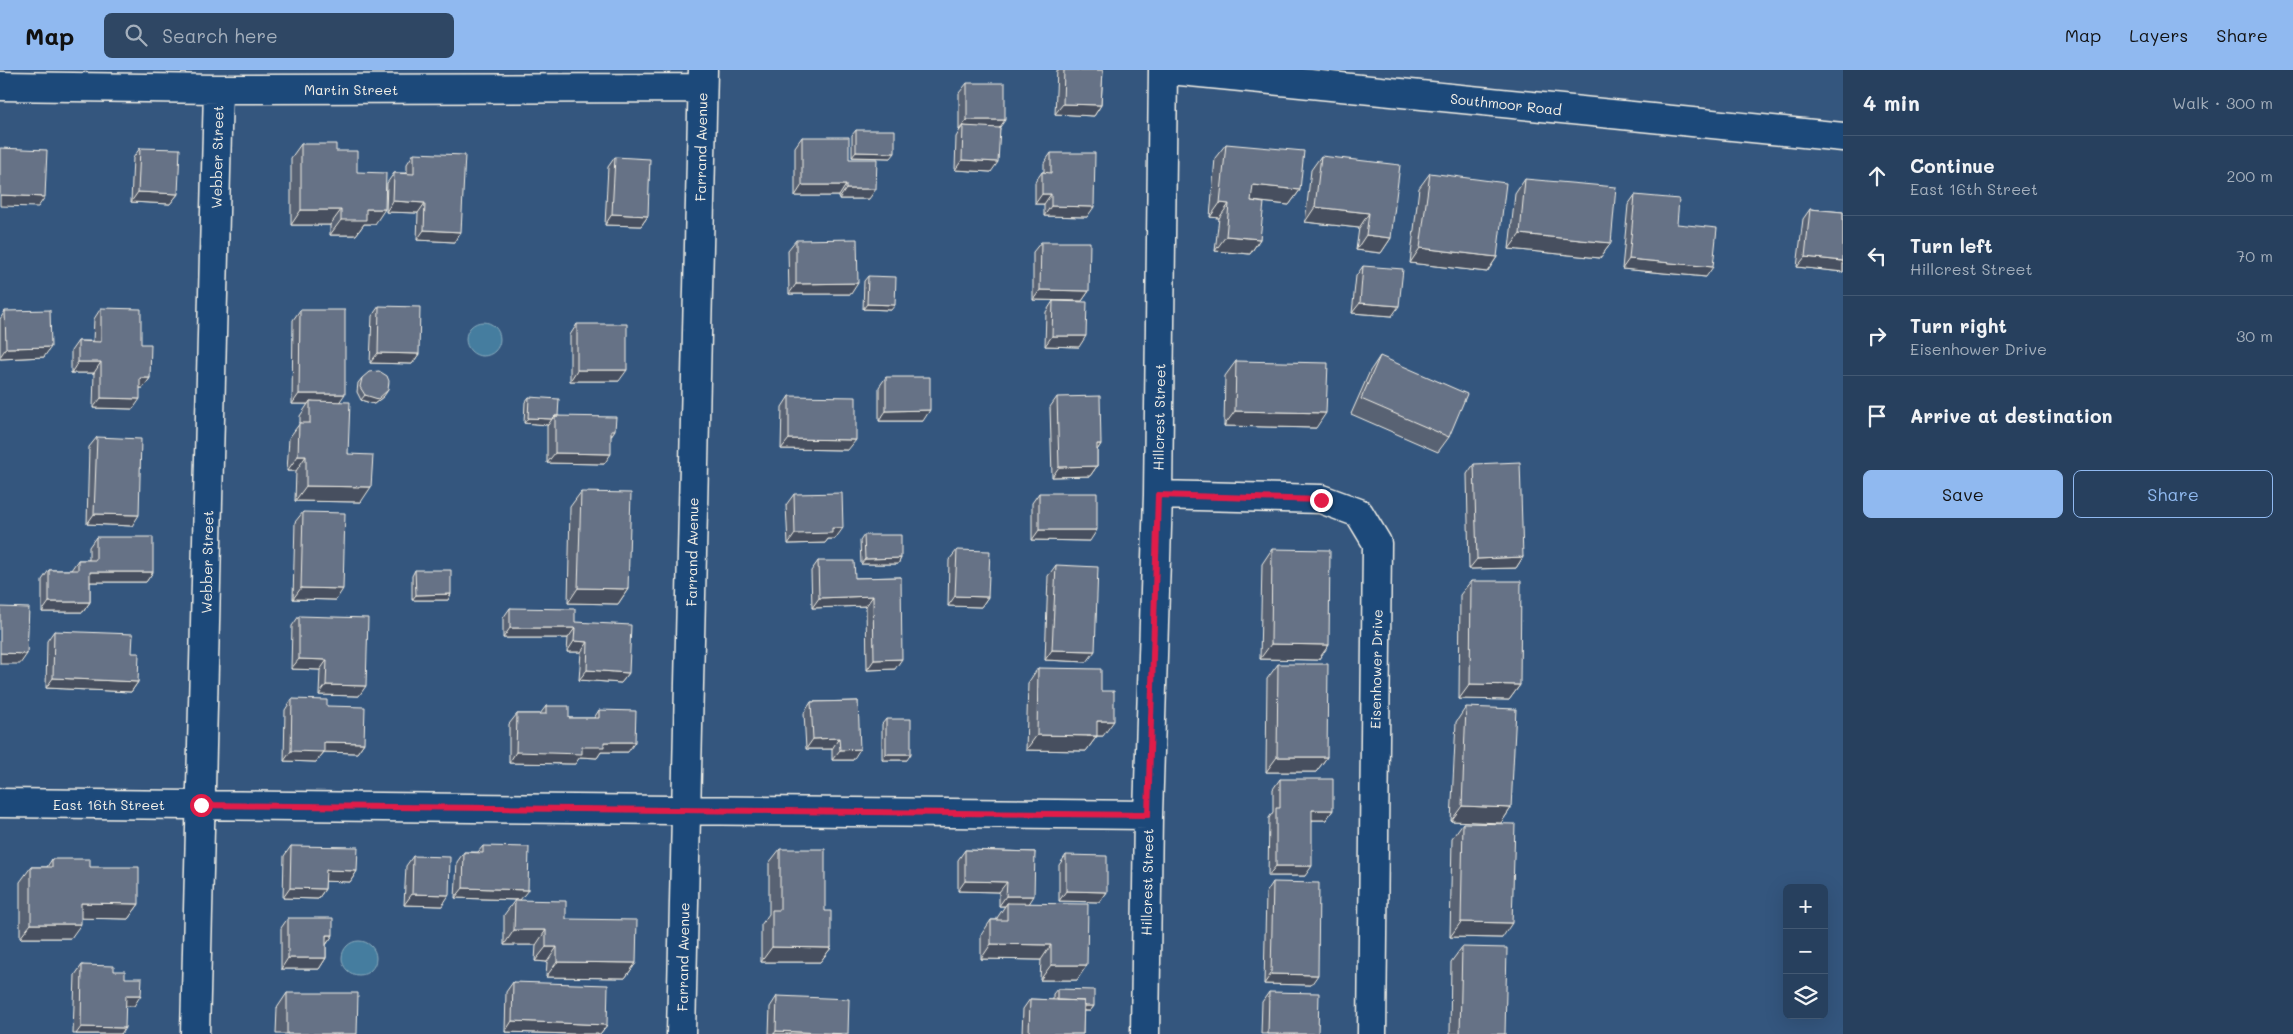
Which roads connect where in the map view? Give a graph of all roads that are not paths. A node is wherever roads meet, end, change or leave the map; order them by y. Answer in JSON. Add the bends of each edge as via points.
{"nodes":[{"id":1,"x":1163,"y":70,"type":"edge"},
{"id":2,"x":1170,"y":70,"type":"edge"},
{"id":3,"x":702,"y":79,"type":"edge"},
{"id":4,"x":0,"y":86,"type":"edge"},
{"id":5,"x":218,"y":89,"type":"junction"},
{"id":6,"x":1843,"y":137,"type":"edge"},
{"id":7,"x":1158,"y":495,"type":"junction"},
{"id":8,"x":0,"y":803,"type":"edge"},
{"id":9,"x":201,"y":805,"type":"junction"},
{"id":10,"x":686,"y":809,"type":"junction"},
{"id":11,"x":1148,"y":815,"type":"junction"},
{"id":12,"x":195,"y":1034,"type":"edge"},
{"id":13,"x":682,"y":1034,"type":"edge"},
{"id":14,"x":1145,"y":1034,"type":"edge"},
{"id":15,"x":1372,"y":1034,"type":"edge"}],
"edges":[{"from":1,"to":7,"type":"street","name":"Hillcrest Street"},
{"from":2,"to":6,"type":"street","name":"Southmoor Road"},
{"from":3,"to":5,"type":"street","name":"Martin Street"},
{"from":3,"to":10,"type":"street","name":"Farrand Avenue"},
{"from":4,"to":5,"type":"street","name":"Martin Street"},
{"from":5,"to":9,"type":"street","name":"Webber Street"},
{"from":7,"to":11,"type":"street","name":"Hillcrest Street"},
{"from":7,"to":15,"type":"street","name":"Eisenhower Drive","via":[[1321,500],[1359,512],[1377,543]]},
{"from":8,"to":9,"type":"street","name":"East 16th Street"},
{"from":9,"to":10,"type":"street","name":"East 16th Street"},
{"from":9,"to":12,"type":"street","name":"Webber Street"},
{"from":10,"to":11,"type":"street","name":"East 16th Street"},
{"from":10,"to":13,"type":"street","name":"Farrand Avenue"},
{"from":11,"to":14,"type":"street","name":"Hillcrest Street"}]}
